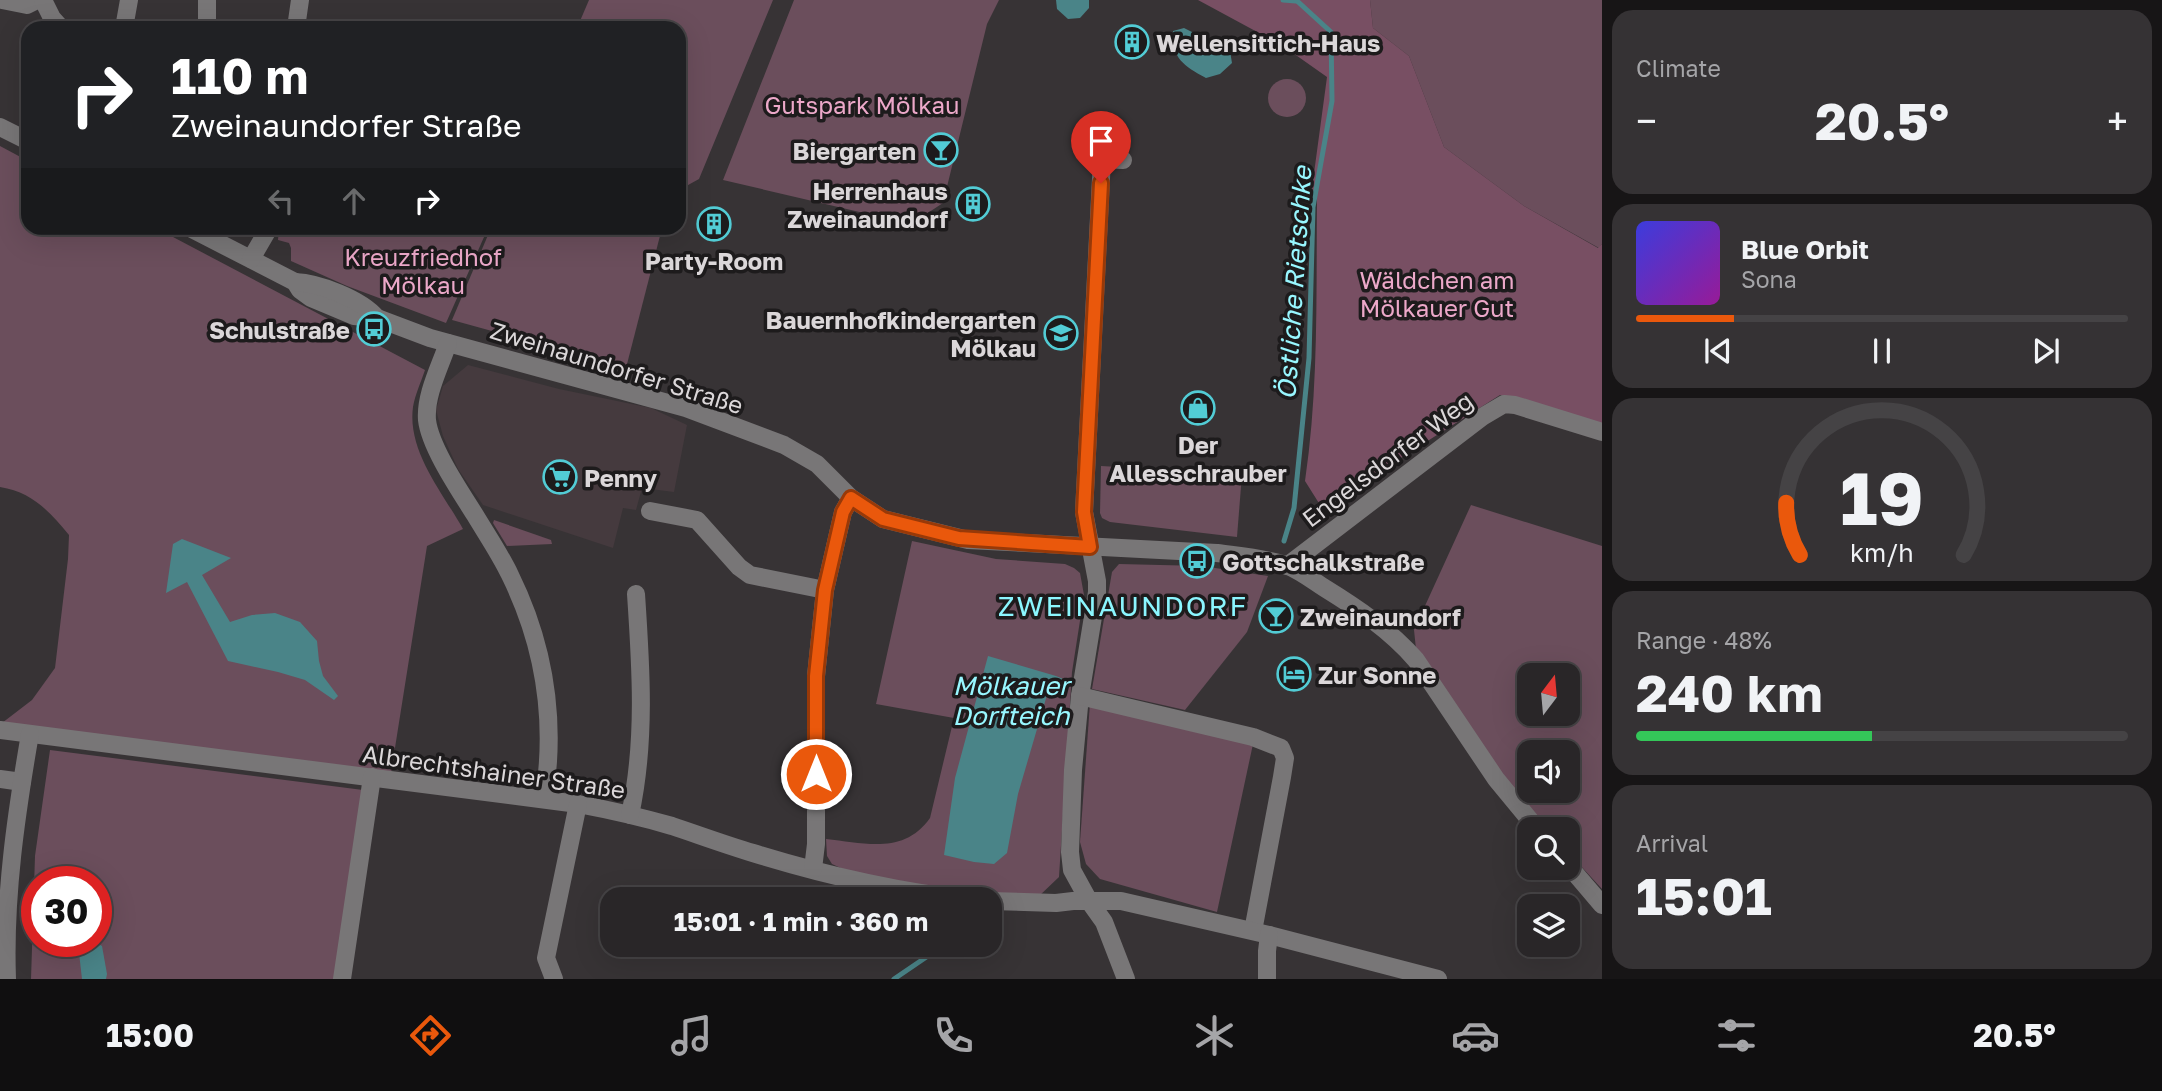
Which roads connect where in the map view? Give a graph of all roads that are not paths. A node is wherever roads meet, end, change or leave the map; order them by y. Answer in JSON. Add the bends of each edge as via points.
{"nodes":[{"id":1,"x":2,"y":0,"type":"edge"},
{"id":2,"x":37,"y":0,"type":"edge"},
{"id":3,"x":43,"y":0,"type":"edge"},
{"id":4,"x":129,"y":0,"type":"edge"},
{"id":5,"x":207,"y":0,"type":"edge"},
{"id":6,"x":300,"y":0,"type":"edge"},
{"id":7,"x":51,"y":21,"type":"edge"},
{"id":8,"x":125,"y":21,"type":"edge"},
{"id":9,"x":207,"y":21,"type":"edge"},
{"id":10,"x":297,"y":21,"type":"edge"},
{"id":11,"x":0,"y":127,"type":"edge"},
{"id":12,"x":21,"y":138,"type":"edge"},
{"id":13,"x":1123,"y":160,"type":"dead end"},
{"id":14,"x":204,"y":235,"type":"edge"},
{"id":15,"x":265,"y":235,"type":"edge"},
{"id":16,"x":251,"y":259,"type":"junction"},
{"id":17,"x":448,"y":343,"type":"junction"},
{"id":18,"x":1602,"y":432,"type":"edge"},
{"id":19,"x":851,"y":498,"type":"junction"},
{"id":20,"x":650,"y":511,"type":"dead end"},
{"id":21,"x":1090,"y":547,"type":"junction"},
{"id":22,"x":1287,"y":566,"type":"junction"},
{"id":23,"x":825,"y":590,"type":"junction"},
{"id":24,"x":636,"y":594,"type":"dead end"},
{"id":25,"x":1080,"y":696,"type":"junction"},
{"id":26,"x":0,"y":730,"type":"edge"},
{"id":27,"x":30,"y":734,"type":"junction"},
{"id":28,"x":372,"y":777,"type":"junction"},
{"id":29,"x":0,"y":779,"type":"edge"},
{"id":30,"x":22,"y":782,"type":"junction"},
{"id":31,"x":544,"y":799,"type":"junction"},
{"id":32,"x":578,"y":804,"type":"junction"},
{"id":33,"x":630,"y":815,"type":"junction"},
{"id":34,"x":1527,"y":817,"type":"edge"},
{"id":35,"x":813,"y":869,"type":"junction"},
{"id":36,"x":1580,"y":879,"type":"edge"},
{"id":37,"x":894,"y":887,"type":"edge"},
{"id":38,"x":1002,"y":901,"type":"edge"},
{"id":39,"x":1089,"y":901,"type":"junction"},
{"id":40,"x":1602,"y":905,"type":"edge"},
{"id":41,"x":1261,"y":933,"type":"junction"},
{"id":42,"x":7,"y":979,"type":"edge"},
{"id":43,"x":342,"y":979,"type":"edge"},
{"id":44,"x":554,"y":979,"type":"edge"},
{"id":45,"x":1126,"y":979,"type":"edge"},
{"id":46,"x":1267,"y":979,"type":"edge"},
{"id":47,"x":1438,"y":979,"type":"edge"}],
"edges":[{"from":1,"to":2,"type":"street","via":[[27,5]]},
{"from":3,"to":7,"type":"street"},
{"from":4,"to":8,"type":"street"},
{"from":5,"to":9,"type":"street"},
{"from":6,"to":10,"type":"street"},
{"from":11,"to":12,"type":"street"},
{"from":13,"to":21,"type":"street","via":[[1102,159],[1084,512]]},
{"from":14,"to":16,"type":"street","name":"Zweinaundorfer Straße"},
{"from":15,"to":16,"type":"street"},
{"from":16,"to":17,"type":"street","name":"Zweinaundorfer Straße","via":[[295,282],[306,282],[369,308],[377,318]]},
{"from":17,"to":19,"type":"street","name":"Zweinaundorfer Straße","via":[[686,408],[784,445],[817,464]]},
{"from":17,"to":31,"type":"street","via":[[429,399],[428,424],[439,452],[509,572],[537,644],[547,699],[549,751]]},
{"from":18,"to":22,"type":"street","name":"Engelsdorfer Weg","via":[[1504,404]]},
{"from":19,"to":21,"type":"street","name":"Zweinaundorfer Straße","via":[[883,519],[959,538]]},
{"from":19,"to":23,"type":"street","via":[[843,512]]},
{"from":20,"to":23,"type":"street","via":[[697,520],[750,575]]},
{"from":21,"to":22,"type":"street","name":"Zweinaundorfer Straße","via":[[1217,553]]},
{"from":21,"to":25,"type":"street","via":[[1097,592]]},
{"from":22,"to":34,"type":"street","name":"Zweinaundorfer Straße","via":[[1385,628],[1406,648]]},
{"from":23,"to":35,"type":"street","via":[[816,676]]},
{"from":24,"to":33,"type":"street","via":[[641,723]]},
{"from":25,"to":39,"type":"street","via":[[1070,852],[1072,870]]},
{"from":25,"to":41,"type":"street","via":[[1281,748],[1285,758]]},
{"from":26,"to":27,"type":"street","name":"Albrechtshainer Straße"},
{"from":27,"to":28,"type":"street","name":"Albrechtshainer Straße"},
{"from":27,"to":30,"type":"street"},
{"from":28,"to":31,"type":"street","name":"Albrechtshainer Straße"},
{"from":28,"to":43,"type":"street"},
{"from":29,"to":30,"type":"street"},
{"from":30,"to":42,"type":"street","via":[[9,885]]},
{"from":31,"to":32,"type":"street","name":"Albrechtshainer Straße"},
{"from":32,"to":33,"type":"street","name":"Albrechtshainer Straße"},
{"from":32,"to":44,"type":"street","via":[[546,958]]},
{"from":33,"to":35,"type":"street","name":"Albrechtshainer Straße"},
{"from":35,"to":37,"type":"street","name":"Albrechtshainer Straße"},
{"from":36,"to":40,"type":"street"},
{"from":38,"to":39,"type":"street"},
{"from":39,"to":41,"type":"street","via":[[1121,901]]},
{"from":39,"to":45,"type":"street","via":[[1104,922]]},
{"from":41,"to":46,"type":"street","via":[[1267,951]]},
{"from":41,"to":47,"type":"street"}]}
